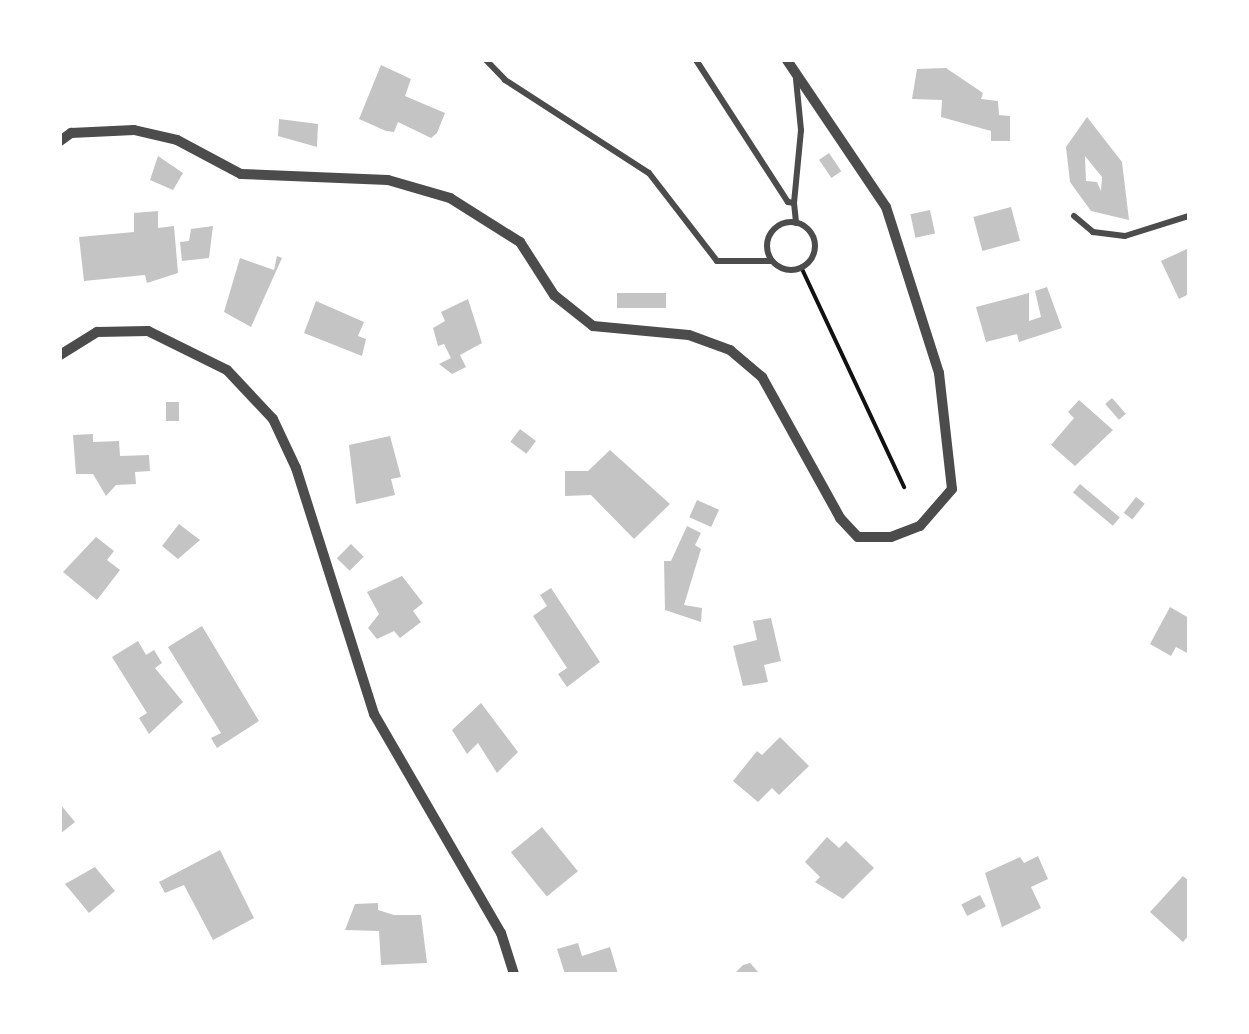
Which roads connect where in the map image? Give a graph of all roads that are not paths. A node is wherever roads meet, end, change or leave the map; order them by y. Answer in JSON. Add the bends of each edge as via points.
{"nodes":[{"id":1,"x":486,"y":60,"type":"edge"},
{"id":2,"x":696,"y":60,"type":"edge"},
{"id":3,"x":787,"y":60,"type":"edge"},
{"id":4,"x":796,"y":72,"type":"junction"},
{"id":5,"x":60,"y":140,"type":"edge"},
{"id":6,"x":794,"y":203,"type":"junction"},
{"id":7,"x":1074,"y":216,"type":"dead end"},
{"id":8,"x":1189,"y":216,"type":"edge"},
{"id":9,"x":796,"y":223,"type":"junction"},
{"id":10,"x":771,"y":262,"type":"junction"},
{"id":11,"x":60,"y":356,"type":"edge"},
{"id":12,"x":514,"y":974,"type":"edge"}],
"edges":[{"from":1,"to":10,"type":"lane","via":[[505,80],[649,173],[717,261]]},
{"from":2,"to":6,"type":"lane"},
{"from":3,"to":4,"type":"street"},
{"from":4,"to":5,"type":"street","via":[[886,207],[940,373],[952,489],[920,526],[891,537],[858,537],[840,518],[762,377],[730,350],[690,335],[593,326],[554,295],[520,242],[450,198],[388,180],[241,174],[177,140],[134,130],[71,133]]},
{"from":4,"to":6,"type":"lane","via":[[801,130]]},
{"from":6,"to":9,"type":"lane"},
{"from":7,"to":8,"type":"lane","via":[[1093,232],[1125,236]]},
{"from":9,"to":10,"type":"lane","via":[[772,229],[766,245]]},
{"from":9,"to":10,"type":"lane","via":[[815,239],[814,256],[802,269],[785,271]]},
{"from":11,"to":12,"type":"street","via":[[97,332],[148,330],[227,370],[273,418],[296,468],[374,714],[501,933]]}]}
